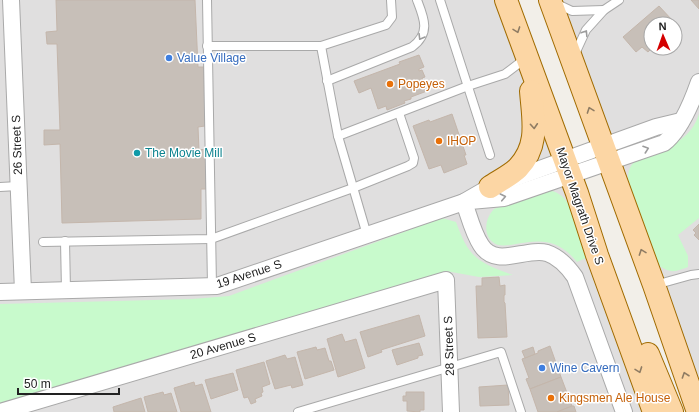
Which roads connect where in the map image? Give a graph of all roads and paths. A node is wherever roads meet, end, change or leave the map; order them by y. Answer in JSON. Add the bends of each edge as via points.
{"nodes":[{"id":1,"x":11,"y":0,"type":"edge"},
{"id":2,"x":206,"y":0,"type":"edge"},
{"id":3,"x":391,"y":0,"type":"edge"},
{"id":4,"x":417,"y":0,"type":"edge"},
{"id":5,"x":440,"y":0,"type":"edge"},
{"id":6,"x":506,"y":0,"type":"edge"},
{"id":7,"x":619,"y":0,"type":"edge"},
{"id":8,"x":550,"y":1,"type":"edge"},
{"id":9,"x":604,"y":10,"type":"junction"},
{"id":10,"x":207,"y":46,"type":"junction"},
{"id":11,"x":321,"y":46,"type":"junction"},
{"id":12,"x":527,"y":58,"type":"junction"},
{"id":13,"x":572,"y":60,"type":"junction"},
{"id":14,"x":327,"y":81,"type":"junction"},
{"id":15,"x":468,"y":86,"type":"junction"},
{"id":16,"x":698,"y":90,"type":"edge"},
{"id":17,"x":400,"y":113,"type":"junction"},
{"id":18,"x":338,"y":136,"type":"junction"},
{"id":19,"x":606,"y":154,"type":"junction"},
{"id":20,"x":490,"y":155,"type":"dead end"},
{"id":21,"x":567,"y":167,"type":"junction"},
{"id":22,"x":18,"y":186,"type":"junction"},
{"id":23,"x":0,"y":187,"type":"edge"},
{"id":24,"x":490,"y":187,"type":"junction"},
{"id":25,"x":353,"y":188,"type":"junction"},
{"id":26,"x":464,"y":202,"type":"junction"},
{"id":27,"x":367,"y":235,"type":"junction"},
{"id":28,"x":211,"y":239,"type":"junction"},
{"id":29,"x":65,"y":241,"type":"junction"},
{"id":30,"x":43,"y":242,"type":"dead end"},
{"id":31,"x":699,"y":274,"type":"edge"},
{"id":32,"x":605,"y":276,"type":"junction"},
{"id":33,"x":446,"y":280,"type":"joint"},
{"id":34,"x":654,"y":285,"type":"junction"},
{"id":35,"x":212,"y":286,"type":"junction"},
{"id":36,"x":66,"y":290,"type":"junction"},
{"id":37,"x":22,"y":291,"type":"junction"},
{"id":38,"x":0,"y":292,"type":"edge"},
{"id":39,"x":450,"y":367,"type":"junction"},
{"id":40,"x":0,"y":412,"type":"edge"},
{"id":41,"x":298,"y":412,"type":"edge"},
{"id":42,"x":451,"y":412,"type":"edge"},
{"id":43,"x":521,"y":412,"type":"edge"},
{"id":44,"x":624,"y":412,"type":"edge"},
{"id":45,"x":654,"y":412,"type":"edge"},
{"id":46,"x":672,"y":412,"type":"edge"},
{"id":47,"x":698,"y":412,"type":"edge"}],
"edges":[{"from":1,"to":22,"type":"street","name":"26 Street S"},
{"from":2,"to":10,"type":"lane"},
{"from":3,"to":11,"type":"lane","via":[[392,17],[386,25]]},
{"from":4,"to":14,"type":"lane","one_way":true,"via":[[425,24],[425,30],[417,43]]},
{"from":5,"to":15,"type":"lane"},
{"from":6,"to":12,"type":"main road","name":"Mayor Magrath Drive S","one_way":true},
{"from":7,"to":9,"type":"lane"},
{"from":8,"to":9,"type":"lane","via":[[572,11]]},
{"from":8,"to":13,"type":"main road"},
{"from":13,"to":9,"type":"lane","one_way":true,"via":[[586,30]]},
{"from":10,"to":11,"type":"lane"},
{"from":10,"to":28,"type":"lane"},
{"from":11,"to":14,"type":"lane"},
{"from":12,"to":15,"type":"lane","via":[[506,74]]},
{"from":12,"to":21,"type":"main road","name":"Mayor Magrath Drive S"},
{"from":12,"to":24,"type":"main road","one_way":true,"via":[[534,134],[532,147],[518,168]]},
{"from":19,"to":13,"type":"main road","one_way":true},
{"from":14,"to":18,"type":"lane"},
{"from":15,"to":17,"type":"lane"},
{"from":15,"to":20,"type":"lane"},
{"from":16,"to":19,"type":"street","name":"19 Avenue S","via":[[687,113],[672,136],[664,143]]},
{"from":17,"to":18,"type":"lane"},
{"from":17,"to":25,"type":"lane","via":[[414,158],[413,163]]},
{"from":18,"to":25,"type":"lane"},
{"from":19,"to":21,"type":"street","name":"19 Avenue S"},
{"from":34,"to":19,"type":"main road","one_way":true},
{"from":21,"to":24,"type":"street","name":"19 Avenue S"},
{"from":26,"to":21,"type":"street","name":"19 Avenue S","one_way":true,"via":[[504,198]]},
{"from":21,"to":32,"type":"main road","name":"Mayor Magrath Drive S"},
{"from":22,"to":23,"type":"lane"},
{"from":22,"to":37,"type":"street","name":"26 Street S"},
{"from":24,"to":26,"type":"street","name":"19 Avenue S"},
{"from":25,"to":27,"type":"lane"},
{"from":25,"to":28,"type":"lane"},
{"from":26,"to":27,"type":"street","name":"19 Avenue S"},
{"from":26,"to":44,"type":"street","via":[[481,246],[489,253],[509,257],[526,252],[542,252],[568,266],[575,277]]},
{"from":27,"to":35,"type":"street","name":"19 Avenue S"},
{"from":28,"to":29,"type":"lane"},
{"from":28,"to":35,"type":"lane"},
{"from":29,"to":30,"type":"lane"},
{"from":29,"to":36,"type":"lane"},
{"from":31,"to":34,"type":"lane"},
{"from":32,"to":45,"type":"main road","name":"Mayor Magrath Drive S","one_way":true},
{"from":32,"to":46,"type":"main road","via":[[632,316]]},
{"from":33,"to":39,"type":"street","name":"28 Street S"},
{"from":33,"to":40,"type":"street","name":"20 Avenue S"},
{"from":47,"to":34,"type":"main road","one_way":true},
{"from":35,"to":36,"type":"street","name":"19 Avenue S"},
{"from":36,"to":37,"type":"street","name":"19 Avenue S"},
{"from":37,"to":38,"type":"street","name":"19 Avenue S"},
{"from":39,"to":41,"type":"lane"},
{"from":39,"to":42,"type":"street","name":"28 Street S"},
{"from":39,"to":43,"type":"lane","via":[[502,352]]}]}
